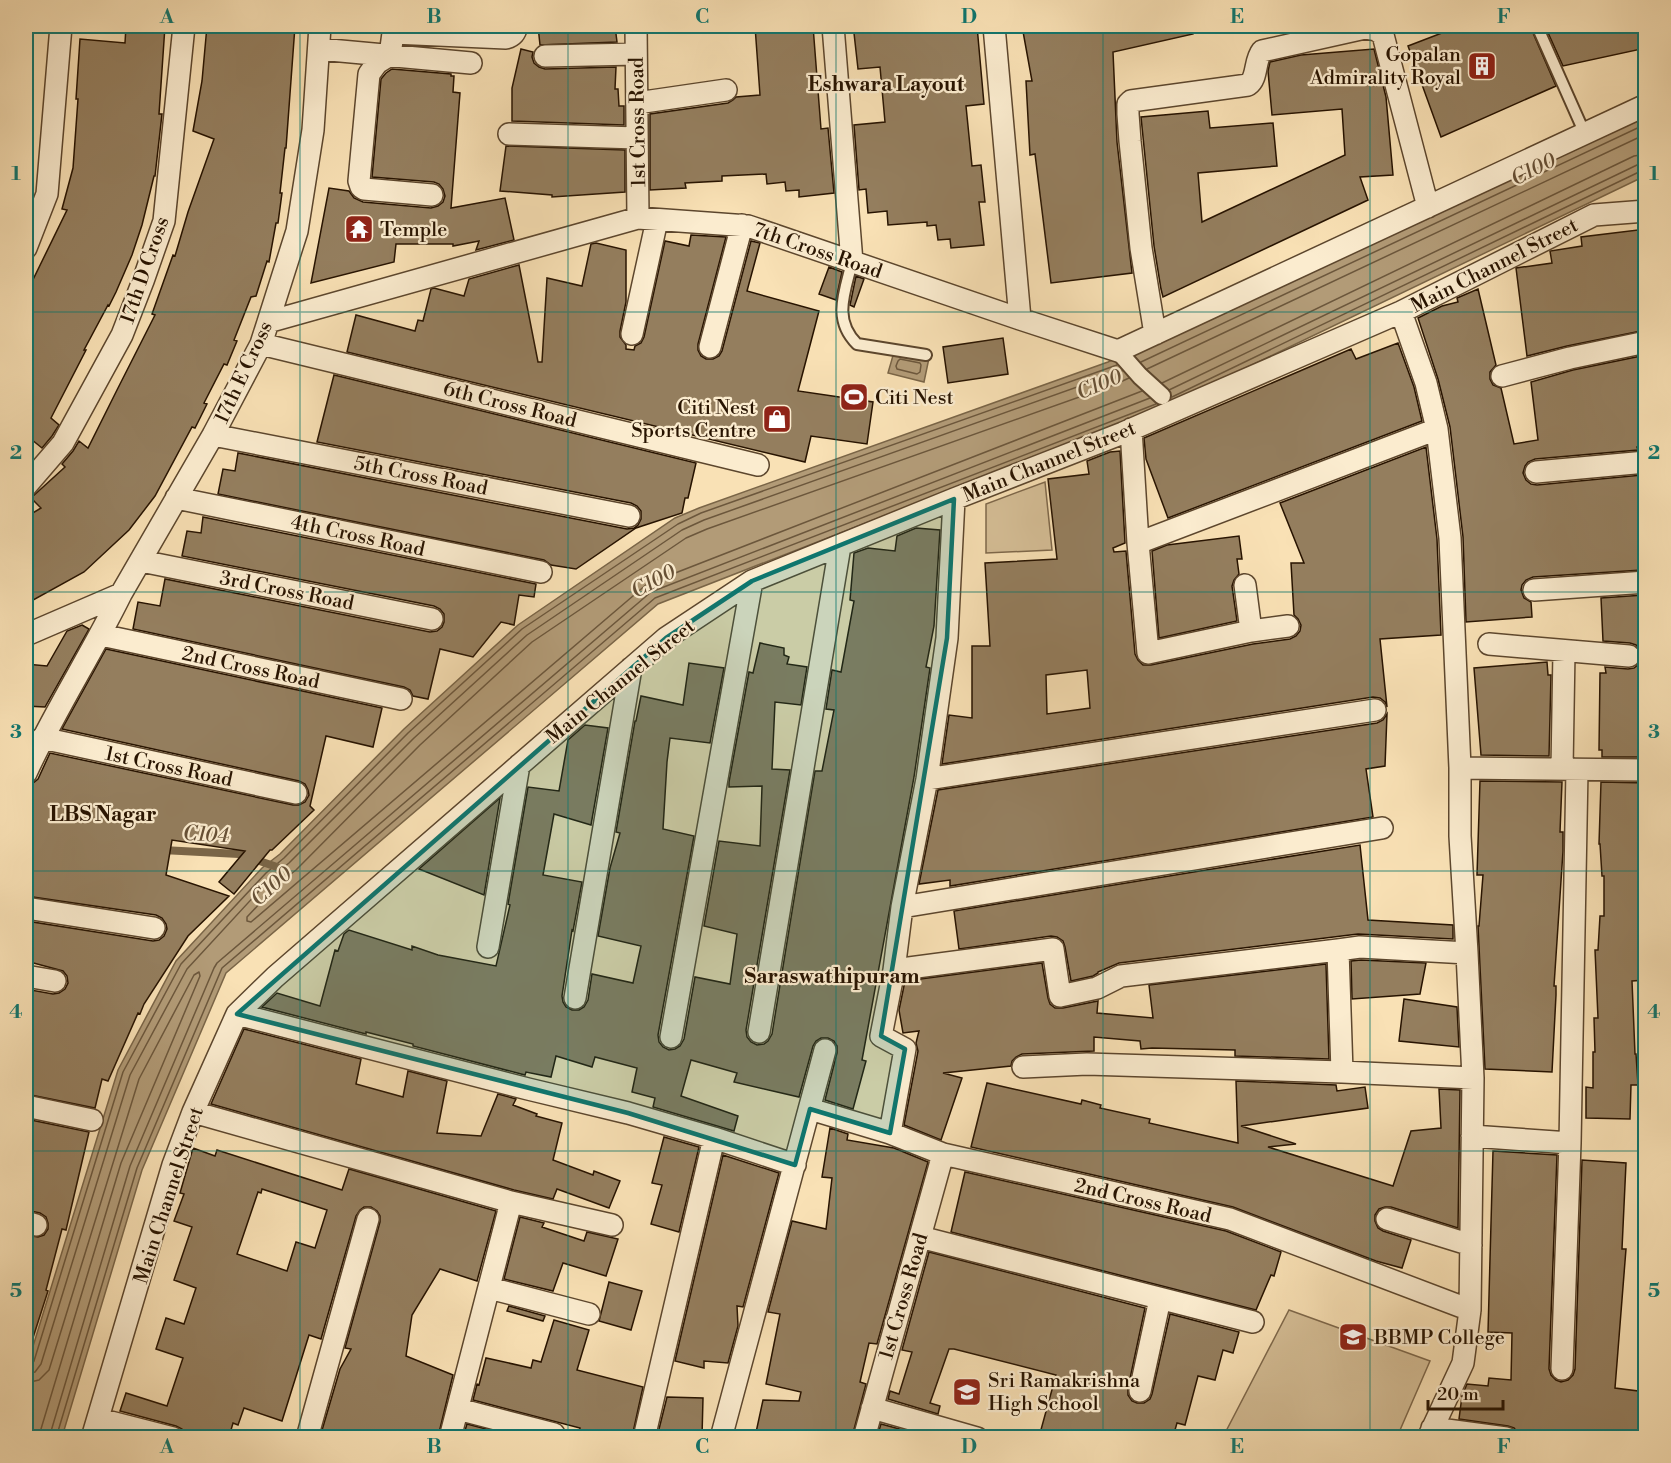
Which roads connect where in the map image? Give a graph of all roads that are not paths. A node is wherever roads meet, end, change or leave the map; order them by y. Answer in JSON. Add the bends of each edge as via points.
{"nodes":[{"id":1,"x":62,"y":26,"type":"edge"},
{"id":2,"x":183,"y":26,"type":"edge"},
{"id":3,"x":320,"y":26,"type":"edge"},
{"id":4,"x":517,"y":26,"type":"edge"},
{"id":5,"x":636,"y":26,"type":"edge"},
{"id":6,"x":833,"y":26,"type":"edge"},
{"id":7,"x":994,"y":26,"type":"edge"},
{"id":8,"x":1537,"y":26,"type":"edge"},
{"id":9,"x":393,"y":29,"type":"edge"},
{"id":10,"x":319,"y":49,"type":"junction"},
{"id":11,"x":636,"y":54,"type":"junction"},
{"id":12,"x":390,"y":55,"type":"junction"},
{"id":13,"x":545,"y":56,"type":"dead end"},
{"id":14,"x":471,"y":63,"type":"dead end"},
{"id":15,"x":726,"y":90,"type":"dead end"},
{"id":16,"x":637,"y":103,"type":"junction"},
{"id":17,"x":1646,"y":105,"type":"edge"},
{"id":18,"x":509,"y":134,"type":"dead end"},
{"id":19,"x":1585,"y":134,"type":"junction"},
{"id":20,"x":637,"y":138,"type":"junction"},
{"id":21,"x":432,"y":195,"type":"dead end"},
{"id":22,"x":1428,"y":207,"type":"junction"},
{"id":23,"x":1646,"y":211,"type":"edge"},
{"id":24,"x":648,"y":219,"type":"junction"},
{"id":25,"x":742,"y":225,"type":"junction"},
{"id":26,"x":26,"y":248,"type":"edge"},
{"id":27,"x":852,"y":261,"type":"junction"},
{"id":28,"x":1401,"y":312,"type":"junction"},
{"id":29,"x":1020,"y":319,"type":"junction"},
{"id":30,"x":268,"y":322,"type":"junction"},
{"id":31,"x":632,"y":333,"type":"dead end"},
{"id":32,"x":1155,"y":334,"type":"junction"},
{"id":33,"x":1646,"y":342,"type":"edge"},
{"id":34,"x":261,"y":344,"type":"junction"},
{"id":35,"x":710,"y":347,"type":"dead end"},
{"id":36,"x":1118,"y":351,"type":"junction"},
{"id":37,"x":926,"y":355,"type":"dead end"},
{"id":38,"x":1502,"y":375,"type":"dead end"},
{"id":39,"x":1162,"y":396,"type":"dead end"},
{"id":40,"x":1131,"y":429,"type":"junction"},
{"id":41,"x":1437,"y":429,"type":"junction"},
{"id":42,"x":213,"y":435,"type":"junction"},
{"id":43,"x":1646,"y":462,"type":"edge"},
{"id":44,"x":758,"y":465,"type":"dead end"},
{"id":45,"x":1536,"y":472,"type":"dead end"},
{"id":46,"x":26,"y":486,"type":"edge"},
{"id":47,"x":176,"y":498,"type":"junction"},
{"id":48,"x":954,"y":499,"type":"junction"},
{"id":49,"x":629,"y":516,"type":"dead end"},
{"id":50,"x":1138,"y":543,"type":"junction"},
{"id":51,"x":840,"y":546,"type":"junction"},
{"id":52,"x":141,"y":561,"type":"junction"},
{"id":53,"x":540,"y":572,"type":"dead end"},
{"id":54,"x":752,"y":581,"type":"junction"},
{"id":55,"x":1646,"y":582,"type":"edge"},
{"id":56,"x":1245,"y":585,"type":"dead end"},
{"id":57,"x":1534,"y":590,"type":"dead end"},
{"id":58,"x":121,"y":594,"type":"junction"},
{"id":59,"x":432,"y":619,"type":"dead end"},
{"id":60,"x":1288,"y":626,"type":"dead end"},
{"id":61,"x":1251,"y":631,"type":"junction"},
{"id":62,"x":26,"y":635,"type":"edge"},
{"id":63,"x":100,"y":635,"type":"junction"},
{"id":64,"x":1489,"y":644,"type":"dead end"},
{"id":65,"x":1564,"y":651,"type":"junction"},
{"id":66,"x":1629,"y":656,"type":"dead end"},
{"id":67,"x":632,"y":668,"type":"junction"},
{"id":68,"x":401,"y":699,"type":"dead end"},
{"id":69,"x":1375,"y":710,"type":"dead end"},
{"id":70,"x":42,"y":738,"type":"junction"},
{"id":71,"x":519,"y":765,"type":"junction"},
{"id":72,"x":1460,"y":768,"type":"junction"},
{"id":73,"x":1570,"y":769,"type":"junction"},
{"id":74,"x":1646,"y":770,"type":"edge"},
{"id":75,"x":26,"y":773,"type":"edge"},
{"id":76,"x":927,"y":780,"type":"junction"},
{"id":77,"x":296,"y":793,"type":"dead end"},
{"id":78,"x":1382,"y":828,"type":"dead end"},
{"id":79,"x":902,"y":907,"type":"junction"},
{"id":80,"x":26,"y":908,"type":"edge"},
{"id":81,"x":154,"y":928,"type":"dead end"},
{"id":82,"x":488,"y":947,"type":"dead end"},
{"id":83,"x":1338,"y":950,"type":"junction"},
{"id":84,"x":1467,"y":953,"type":"junction"},
{"id":85,"x":894,"y":970,"type":"junction"},
{"id":86,"x":26,"y":976,"type":"edge"},
{"id":87,"x":55,"y":981,"type":"dead end"},
{"id":88,"x":575,"y":998,"type":"dead end"},
{"id":89,"x":237,"y":1014,"type":"junction"},
{"id":90,"x":759,"y":1032,"type":"dead end"},
{"id":91,"x":671,"y":1037,"type":"dead end"},
{"id":92,"x":825,"y":1050,"type":"dead end"},
{"id":93,"x":1023,"y":1067,"type":"dead end"},
{"id":94,"x":1342,"y":1072,"type":"junction"},
{"id":95,"x":1473,"y":1078,"type":"junction"},
{"id":96,"x":26,"y":1106,"type":"edge"},
{"id":97,"x":1646,"y":1108,"type":"edge"},
{"id":98,"x":810,"y":1109,"type":"junction"},
{"id":99,"x":193,"y":1112,"type":"junction"},
{"id":100,"x":92,"y":1120,"type":"dead end"},
{"id":101,"x":1645,"y":1120,"type":"edge"},
{"id":102,"x":890,"y":1133,"type":"junction"},
{"id":103,"x":1472,"y":1137,"type":"junction"},
{"id":104,"x":714,"y":1138,"type":"junction"},
{"id":105,"x":1570,"y":1143,"type":"junction"},
{"id":106,"x":942,"y":1154,"type":"junction"},
{"id":107,"x":795,"y":1165,"type":"junction"},
{"id":108,"x":512,"y":1202,"type":"junction"},
{"id":109,"x":368,"y":1219,"type":"dead end"},
{"id":110,"x":1387,"y":1219,"type":"dead end"},
{"id":111,"x":612,"y":1225,"type":"dead end"},
{"id":112,"x":920,"y":1237,"type":"junction"},
{"id":113,"x":1471,"y":1245,"type":"junction"},
{"id":114,"x":489,"y":1288,"type":"junction"},
{"id":115,"x":1160,"y":1299,"type":"junction"},
{"id":116,"x":1470,"y":1310,"type":"junction"},
{"id":117,"x":589,"y":1314,"type":"dead end"},
{"id":118,"x":1253,"y":1322,"type":"dead end"},
{"id":119,"x":1562,"y":1369,"type":"dead end"},
{"id":120,"x":1140,"y":1391,"type":"dead end"},
{"id":121,"x":872,"y":1408,"type":"junction"},
{"id":122,"x":458,"y":1409,"type":"junction"},
{"id":123,"x":96,"y":1428,"type":"edge"},
{"id":124,"x":1430,"y":1433,"type":"edge"},
{"id":125,"x":554,"y":1434,"type":"dead end"},
{"id":126,"x":173,"y":1437,"type":"edge"},
{"id":127,"x":307,"y":1437,"type":"edge"},
{"id":128,"x":450,"y":1437,"type":"edge"},
{"id":129,"x":644,"y":1437,"type":"edge"},
{"id":130,"x":721,"y":1437,"type":"edge"},
{"id":131,"x":864,"y":1437,"type":"edge"},
{"id":132,"x":977,"y":1437,"type":"edge"},
{"id":133,"x":1506,"y":1437,"type":"edge"}],
"edges":[{"from":1,"to":26,"type":"street","via":[[47,194]]},
{"from":2,"to":46,"type":"street","name":"17th D Cross","via":[[164,221],[147,271],[122,335],[63,443]]},
{"from":3,"to":10,"type":"street","name":"17th E Cross"},
{"from":4,"to":9,"type":"street","via":[[506,38]]},
{"from":5,"to":11,"type":"street","name":"1st Cross Road"},
{"from":6,"to":27,"type":"street"},
{"from":7,"to":29,"type":"street"},
{"from":8,"to":19,"type":"lane"},
{"from":9,"to":12,"type":"street"},
{"from":10,"to":12,"type":"street"},
{"from":10,"to":30,"type":"street","name":"17th E Cross","via":[[313,130],[297,231]]},
{"from":11,"to":13,"type":"street"},
{"from":11,"to":16,"type":"street","name":"1st Cross Road"},
{"from":12,"to":14,"type":"street"},
{"from":12,"to":21,"type":"street","via":[[369,74],[359,181],[364,189]]},
{"from":15,"to":16,"type":"street"},
{"from":16,"to":20,"type":"street","name":"1st Cross Road"},
{"from":17,"to":19,"type":"street"},
{"from":18,"to":20,"type":"street"},
{"from":19,"to":22,"type":"street"},
{"from":20,"to":24,"type":"street","name":"1st Cross Road"},
{"from":22,"to":32,"type":"street"},
{"from":22,"to":32,"type":"street","via":[[1391,62],[1383,35],[1376,30],[1365,28],[1262,51],[1250,84],[1131,101],[1128,114],[1136,200]]},
{"from":23,"to":28,"type":"street","name":"Main Channel Street","via":[[1594,215]]},
{"from":24,"to":25,"type":"street","name":"7th Cross Road"},
{"from":24,"to":30,"type":"street","name":"7th Cross Road"},
{"from":24,"to":31,"type":"street","name":"1st Cross Road"},
{"from":25,"to":27,"type":"street","name":"7th Cross Road"},
{"from":25,"to":35,"type":"street"},
{"from":27,"to":29,"type":"street","name":"7th Cross Road"},
{"from":27,"to":37,"type":"lane","via":[[841,307],[850,337],[857,344]]},
{"from":28,"to":40,"type":"street","name":"Main Channel Street"},
{"from":28,"to":41,"type":"street","via":[[1426,383]]},
{"from":29,"to":36,"type":"street","name":"7th Cross Road"},
{"from":30,"to":34,"type":"street","name":"17th E Cross"},
{"from":32,"to":36,"type":"street"},
{"from":33,"to":38,"type":"street"},
{"from":34,"to":42,"type":"street","name":"17th E Cross"},
{"from":34,"to":44,"type":"street","name":"6th Cross Road"},
{"from":36,"to":39,"type":"street"},
{"from":40,"to":48,"type":"street","name":"Main Channel Street"},
{"from":40,"to":50,"type":"street"},
{"from":41,"to":50,"type":"street"},
{"from":41,"to":72,"type":"street","via":[[1450,538]]},
{"from":42,"to":47,"type":"street","name":"17th E Cross"},
{"from":42,"to":49,"type":"street","name":"5th Cross Road"},
{"from":43,"to":45,"type":"street"},
{"from":47,"to":52,"type":"street","name":"17th E Cross"},
{"from":47,"to":53,"type":"street","name":"4th Cross Road"},
{"from":48,"to":51,"type":"street","name":"Main Channel Street"},
{"from":48,"to":76,"type":"street","via":[[947,638]]},
{"from":50,"to":61,"type":"street","via":[[1148,653]]},
{"from":51,"to":54,"type":"street","name":"Main Channel Street"},
{"from":51,"to":90,"type":"street"},
{"from":52,"to":58,"type":"street","name":"17th E Cross"},
{"from":52,"to":59,"type":"street","name":"3rd Cross Road"},
{"from":54,"to":67,"type":"street","name":"Main Channel Street","via":[[666,638]]},
{"from":54,"to":91,"type":"street"},
{"from":55,"to":57,"type":"street"},
{"from":56,"to":61,"type":"street"},
{"from":58,"to":62,"type":"street"},
{"from":58,"to":63,"type":"street","name":"17th E Cross"},
{"from":60,"to":61,"type":"street"},
{"from":63,"to":68,"type":"street","name":"2nd Cross Road"},
{"from":63,"to":70,"type":"street","name":"17th E Cross"},
{"from":64,"to":65,"type":"street"},
{"from":65,"to":66,"type":"street"},
{"from":65,"to":73,"type":"street"},
{"from":67,"to":71,"type":"street","name":"Main Channel Street"},
{"from":67,"to":88,"type":"street"},
{"from":69,"to":76,"type":"street"},
{"from":70,"to":75,"type":"street","name":"17th E Cross"},
{"from":70,"to":77,"type":"street","name":"1st Cross Road"},
{"from":71,"to":82,"type":"street"},
{"from":71,"to":89,"type":"street","name":"Main Channel Street"},
{"from":72,"to":73,"type":"street"},
{"from":72,"to":84,"type":"street"},
{"from":73,"to":74,"type":"street"},
{"from":73,"to":105,"type":"street"},
{"from":76,"to":79,"type":"street"},
{"from":78,"to":79,"type":"street"},
{"from":79,"to":85,"type":"street"},
{"from":80,"to":81,"type":"street"},
{"from":83,"to":84,"type":"street","via":[[1360,947]]},
{"from":83,"to":85,"type":"street","via":[[1121,976],[1060,996],[1053,949]]},
{"from":83,"to":94,"type":"street"},
{"from":84,"to":95,"type":"street"},
{"from":85,"to":102,"type":"street","via":[[881,1036],[905,1049]]},
{"from":86,"to":87,"type":"street"},
{"from":89,"to":99,"type":"street","name":"Main Channel Street"},
{"from":89,"to":104,"type":"street"},
{"from":92,"to":98,"type":"street"},
{"from":93,"to":94,"type":"street","via":[[1087,1064]]},
{"from":94,"to":95,"type":"street"},
{"from":95,"to":103,"type":"street"},
{"from":96,"to":100,"type":"street"},
{"from":97,"to":101,"type":"lane"},
{"from":98,"to":102,"type":"street","name":"2nd Cross Road"},
{"from":98,"to":107,"type":"street"},
{"from":99,"to":108,"type":"street"},
{"from":99,"to":123,"type":"street","name":"Main Channel Street","via":[[173,1165]]},
{"from":102,"to":106,"type":"street","name":"2nd Cross Road"},
{"from":103,"to":105,"type":"street"},
{"from":103,"to":113,"type":"street"},
{"from":104,"to":107,"type":"street"},
{"from":104,"to":129,"type":"street"},
{"from":105,"to":119,"type":"street"},
{"from":106,"to":112,"type":"street","name":"1st Cross Road"},
{"from":106,"to":116,"type":"street","name":"2nd Cross Road","via":[[1230,1220]]},
{"from":107,"to":130,"type":"street"},
{"from":108,"to":111,"type":"street"},
{"from":108,"to":114,"type":"street"},
{"from":109,"to":127,"type":"street"},
{"from":110,"to":113,"type":"street"},
{"from":112,"to":115,"type":"street"},
{"from":112,"to":121,"type":"street","name":"1st Cross Road"},
{"from":113,"to":116,"type":"street"},
{"from":114,"to":117,"type":"street"},
{"from":114,"to":122,"type":"street"},
{"from":115,"to":118,"type":"street"},
{"from":115,"to":120,"type":"street"},
{"from":116,"to":124,"type":"street","via":[[1463,1363]]},
{"from":121,"to":131,"type":"street","name":"1st Cross Road"},
{"from":121,"to":132,"type":"street"},
{"from":122,"to":125,"type":"street"},
{"from":122,"to":128,"type":"street"},
{"from":123,"to":126,"type":"street"},
{"from":124,"to":133,"type":"street"}]}
